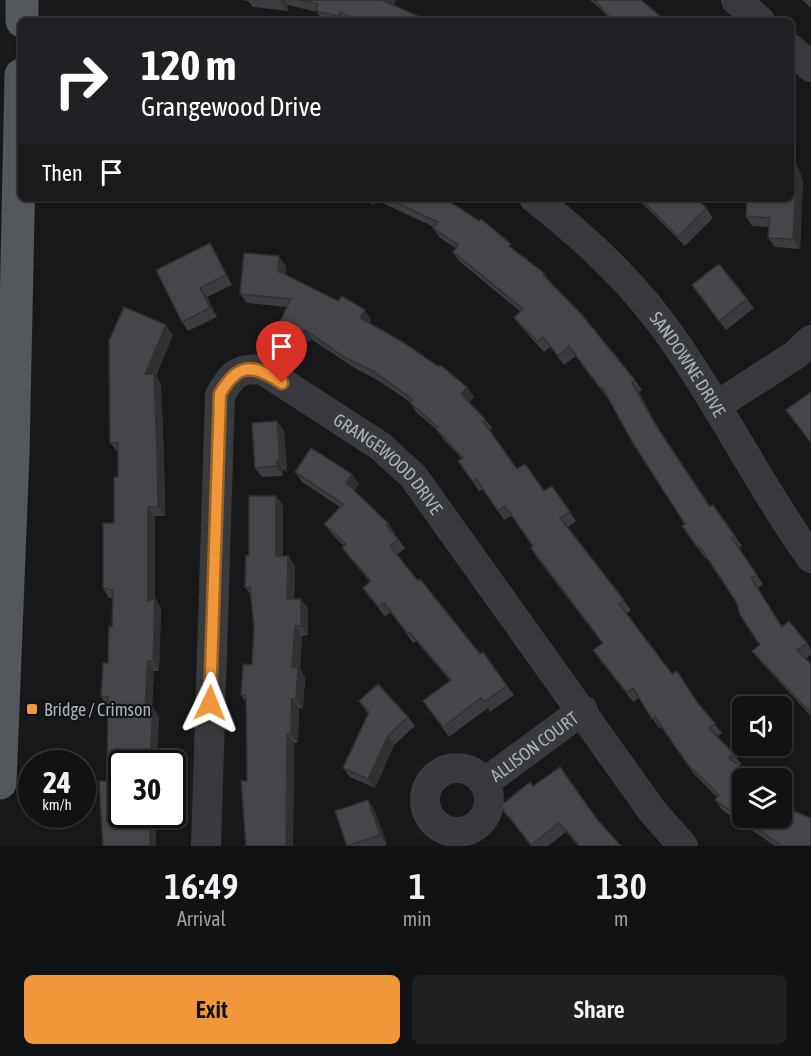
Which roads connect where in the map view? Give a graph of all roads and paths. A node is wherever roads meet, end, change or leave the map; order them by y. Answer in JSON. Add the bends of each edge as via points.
{"nodes":[{"id":1,"x":22,"y":0,"type":"edge"},
{"id":2,"x":736,"y":0,"type":"edge"},
{"id":3,"x":22,"y":18,"type":"edge"},
{"id":4,"x":757,"y":18,"type":"edge"},
{"id":5,"x":794,"y":52,"type":"edge"},
{"id":6,"x":811,"y":67,"type":"edge"},
{"id":7,"x":18,"y":201,"type":"edge"},
{"id":8,"x":538,"y":201,"type":"edge"},
{"id":9,"x":811,"y":340,"type":"edge"},
{"id":10,"x":716,"y":406,"type":"junction"},
{"id":11,"x":811,"y":558,"type":"edge"},
{"id":12,"x":2,"y":650,"type":"edge"},
{"id":13,"x":583,"y":710,"type":"junction"},
{"id":14,"x":0,"y":783,"type":"edge"},
{"id":15,"x":484,"y":783,"type":"dead end"},
{"id":16,"x":206,"y":846,"type":"edge"},
{"id":17,"x":683,"y":846,"type":"edge"}],
"edges":[{"from":1,"to":3,"type":"main road"},
{"from":2,"to":4,"type":"street"},
{"from":5,"to":6,"type":"street"},
{"from":7,"to":12,"type":"main road","via":[[12,501]]},
{"from":8,"to":10,"type":"street","name":"SANDOWNE DRIVE","via":[[624,277],[677,344]]},
{"from":9,"to":10,"type":"street","via":[[795,355]]},
{"from":10,"to":11,"type":"street","name":"SANDOWNE DRIVE"},
{"from":12,"to":14,"type":"main road"},
{"from":13,"to":15,"type":"street","name":"ALLISON COURT"},
{"from":13,"to":16,"type":"street","name":"GRANGEWOOD DRIVE","via":[[398,460],[263,370],[248,368],[230,378],[220,394]]},
{"from":13,"to":17,"type":"street","name":"GRANGEWOOD DRIVE","via":[[653,812]]}]}
